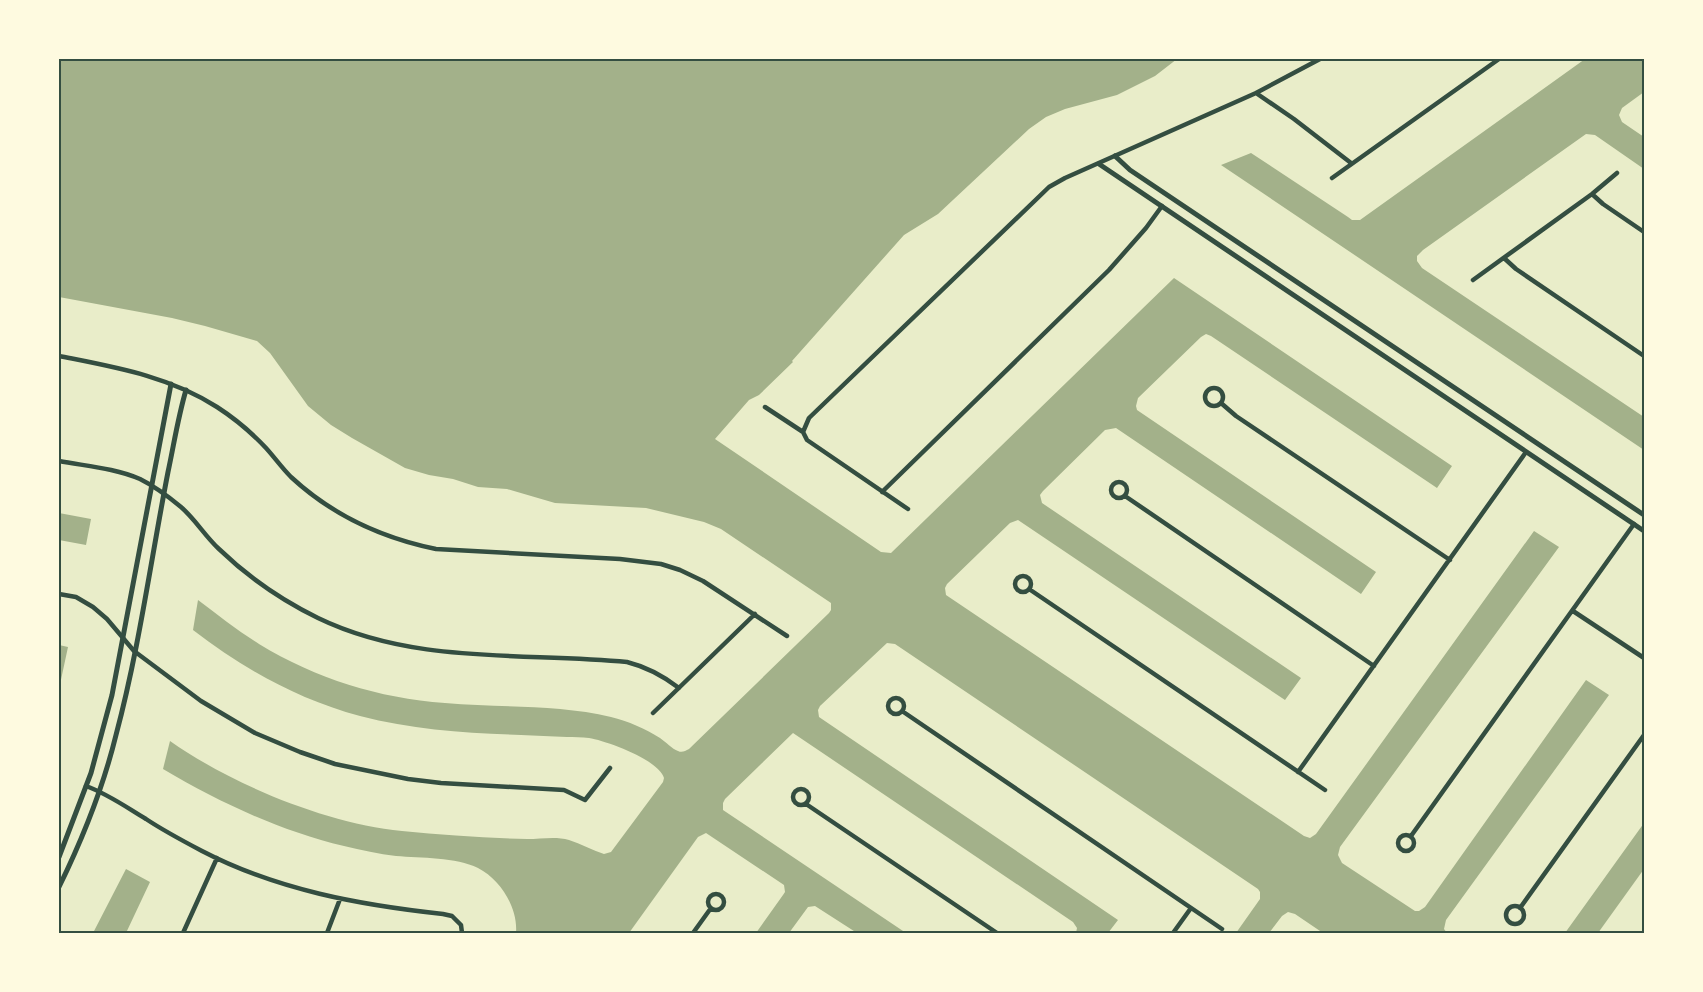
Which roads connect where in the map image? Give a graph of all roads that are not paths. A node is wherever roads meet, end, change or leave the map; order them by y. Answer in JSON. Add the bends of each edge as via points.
{"nodes":[{"id":1,"x":1320,"y":59,"type":"edge"},
{"id":2,"x":1499,"y":59,"type":"edge"},
{"id":3,"x":1256,"y":93,"type":"junction"},
{"id":4,"x":1115,"y":156,"type":"junction"},
{"id":5,"x":1351,"y":163,"type":"junction"},
{"id":6,"x":1099,"y":164,"type":"junction"},
{"id":7,"x":1617,"y":173,"type":"dead end"},
{"id":8,"x":1332,"y":178,"type":"dead end"},
{"id":9,"x":1592,"y":194,"type":"junction"},
{"id":10,"x":1162,"y":206,"type":"junction"},
{"id":11,"x":1644,"y":232,"type":"edge"},
{"id":12,"x":1504,"y":258,"type":"junction"},
{"id":13,"x":1473,"y":280,"type":"dead end"},
{"id":14,"x":1366,"y":328,"type":"junction"},
{"id":15,"x":1358,"y":338,"type":"junction"},
{"id":16,"x":59,"y":356,"type":"edge"},
{"id":17,"x":1644,"y":356,"type":"edge"},
{"id":18,"x":171,"y":384,"type":"junction"},
{"id":19,"x":186,"y":390,"type":"junction"},
{"id":20,"x":1220,"y":403,"type":"dead end"},
{"id":21,"x":765,"y":407,"type":"dead end"},
{"id":22,"x":803,"y":432,"type":"junction"},
{"id":23,"x":1534,"y":441,"type":"junction"},
{"id":24,"x":1526,"y":452,"type":"junction"},
{"id":25,"x":59,"y":461,"type":"edge"},
{"id":26,"x":152,"y":486,"type":"junction"},
{"id":27,"x":882,"y":492,"type":"junction"},
{"id":28,"x":164,"y":494,"type":"junction"},
{"id":29,"x":1125,"y":496,"type":"dead end"},
{"id":30,"x":908,"y":509,"type":"dead end"},
{"id":31,"x":1643,"y":514,"type":"edge"},
{"id":32,"x":1634,"y":524,"type":"junction"},
{"id":33,"x":1644,"y":531,"type":"edge"},
{"id":34,"x":1450,"y":560,"type":"junction"},
{"id":35,"x":1029,"y":589,"type":"dead end"},
{"id":36,"x":59,"y":594,"type":"edge"},
{"id":37,"x":1574,"y":610,"type":"junction"},
{"id":38,"x":755,"y":614,"type":"junction"},
{"id":39,"x":787,"y":636,"type":"dead end"},
{"id":40,"x":123,"y":638,"type":"junction"},
{"id":41,"x":134,"y":651,"type":"junction"},
{"id":42,"x":1644,"y":658,"type":"edge"},
{"id":43,"x":1374,"y":666,"type":"junction"},
{"id":44,"x":679,"y":688,"type":"junction"},
{"id":45,"x":902,"y":711,"type":"dead end"},
{"id":46,"x":653,"y":713,"type":"dead end"},
{"id":47,"x":1644,"y":735,"type":"edge"},
{"id":48,"x":610,"y":768,"type":"dead end"},
{"id":49,"x":1298,"y":772,"type":"junction"},
{"id":50,"x":86,"y":786,"type":"junction"},
{"id":51,"x":1325,"y":790,"type":"dead end"},
{"id":52,"x":100,"y":791,"type":"junction"},
{"id":53,"x":806,"y":804,"type":"dead end"},
{"id":54,"x":1411,"y":836,"type":"dead end"},
{"id":55,"x":59,"y":857,"type":"edge"},
{"id":56,"x":217,"y":858,"type":"junction"},
{"id":57,"x":59,"y":887,"type":"edge"},
{"id":58,"x":340,"y":899,"type":"junction"},
{"id":59,"x":711,"y":908,"type":"dead end"},
{"id":60,"x":1191,"y":908,"type":"junction"},
{"id":61,"x":1520,"y":908,"type":"junction"},
{"id":62,"x":1222,"y":929,"type":"dead end"},
{"id":63,"x":183,"y":933,"type":"edge"},
{"id":64,"x":327,"y":933,"type":"edge"},
{"id":65,"x":462,"y":933,"type":"edge"},
{"id":66,"x":693,"y":933,"type":"edge"},
{"id":67,"x":997,"y":933,"type":"edge"},
{"id":68,"x":1173,"y":933,"type":"edge"}],
"edges":[{"from":1,"to":3,"type":"street"},
{"from":2,"to":5,"type":"street"},
{"from":3,"to":4,"type":"street"},
{"from":3,"to":5,"type":"street"},
{"from":4,"to":6,"type":"street"},
{"from":4,"to":14,"type":"street","via":[[1130,170]]},
{"from":5,"to":8,"type":"street"},
{"from":6,"to":10,"type":"street"},
{"from":6,"to":22,"type":"street","via":[[1056,182],[1036,198],[809,418]]},
{"from":7,"to":9,"type":"street"},
{"from":9,"to":11,"type":"street"},
{"from":9,"to":12,"type":"street"},
{"from":10,"to":15,"type":"street"},
{"from":10,"to":27,"type":"street","via":[[1109,270]]},
{"from":12,"to":13,"type":"street"},
{"from":12,"to":17,"type":"street","via":[[1516,270]]},
{"from":14,"to":15,"type":"street"},
{"from":14,"to":23,"type":"street"},
{"from":15,"to":24,"type":"street"},
{"from":16,"to":18,"type":"street","via":[[140,373]]},
{"from":18,"to":19,"type":"street"},
{"from":18,"to":26,"type":"street"},
{"from":19,"to":28,"type":"street"},
{"from":19,"to":38,"type":"street","via":[[226,413],[290,476],[321,501],[376,532],[411,544],[436,548],[661,564],[703,581]]},
{"from":20,"to":34,"type":"street"},
{"from":21,"to":22,"type":"street"},
{"from":22,"to":27,"type":"street","via":[[807,440]]},
{"from":23,"to":24,"type":"street"},
{"from":23,"to":31,"type":"street"},
{"from":24,"to":32,"type":"street"},
{"from":24,"to":34,"type":"street"},
{"from":25,"to":26,"type":"street","via":[[131,476]]},
{"from":26,"to":28,"type":"street"},
{"from":26,"to":40,"type":"street"},
{"from":27,"to":30,"type":"street"},
{"from":28,"to":41,"type":"street"},
{"from":28,"to":44,"type":"street","via":[[182,507],[220,550],[260,583],[297,607],[350,631],[398,646],[440,652],[627,662],[661,674]]},
{"from":29,"to":43,"type":"street"},
{"from":31,"to":32,"type":"street"},
{"from":32,"to":33,"type":"street"},
{"from":32,"to":37,"type":"street"},
{"from":34,"to":43,"type":"street"},
{"from":35,"to":49,"type":"street"},
{"from":36,"to":40,"type":"street","via":[[76,597],[92,607]]},
{"from":37,"to":42,"type":"street"},
{"from":37,"to":54,"type":"street"},
{"from":38,"to":39,"type":"street"},
{"from":38,"to":44,"type":"street"},
{"from":40,"to":41,"type":"street"},
{"from":40,"to":50,"type":"street","via":[[103,735]]},
{"from":41,"to":48,"type":"street","via":[[201,701],[255,733],[335,764],[429,782],[564,790],[585,800]]},
{"from":41,"to":52,"type":"street"},
{"from":43,"to":49,"type":"street"},
{"from":44,"to":46,"type":"street"},
{"from":45,"to":60,"type":"street"},
{"from":47,"to":61,"type":"street"},
{"from":49,"to":51,"type":"street"},
{"from":50,"to":52,"type":"street"},
{"from":50,"to":55,"type":"street"},
{"from":52,"to":56,"type":"street","via":[[161,829]]},
{"from":52,"to":57,"type":"street"},
{"from":53,"to":67,"type":"street"},
{"from":56,"to":58,"type":"street","via":[[281,884]]},
{"from":56,"to":63,"type":"street"},
{"from":58,"to":64,"type":"street"},
{"from":58,"to":65,"type":"street","via":[[452,916],[461,925]]},
{"from":59,"to":66,"type":"street"},
{"from":60,"to":62,"type":"street"},
{"from":60,"to":68,"type":"street"},
{"from":61,"to":61,"type":"street","via":[[1508,908],[1509,922],[1522,921]]}]}
